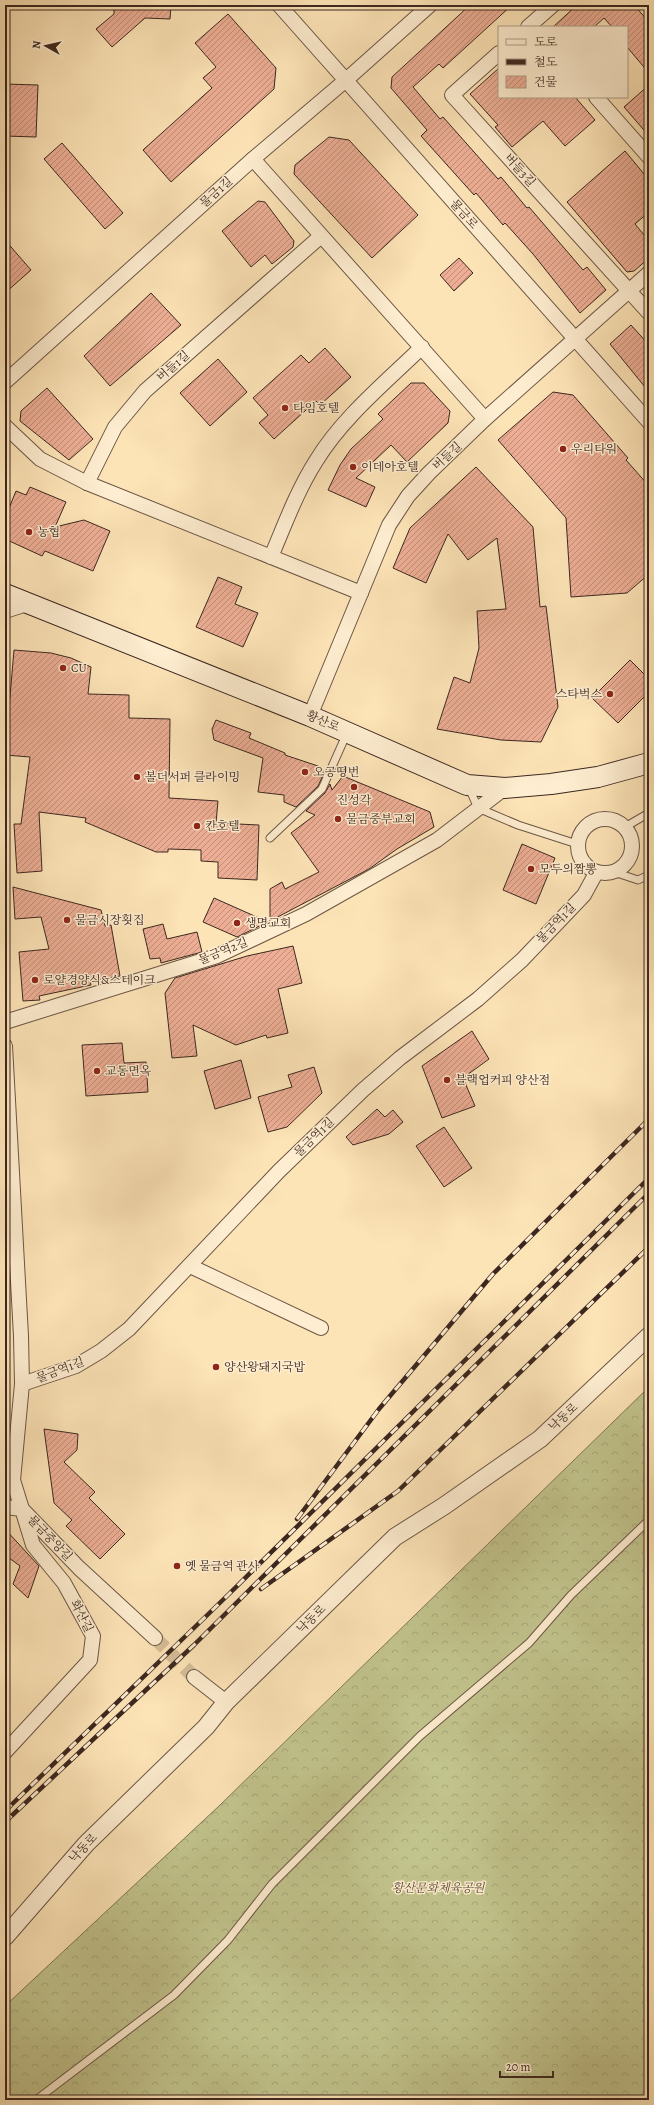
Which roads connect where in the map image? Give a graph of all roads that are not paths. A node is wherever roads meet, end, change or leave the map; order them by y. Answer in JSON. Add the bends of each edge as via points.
{"nodes":[{"id":1,"x":279,"y":5,"type":"edge"},
{"id":2,"x":430,"y":5,"type":"edge"},
{"id":3,"x":553,"y":5,"type":"edge"},
{"id":4,"x":531,"y":26,"type":"edge"},
{"id":5,"x":498,"y":54,"type":"edge"},
{"id":6,"x":346,"y":80,"type":"junction"},
{"id":7,"x":597,"y":98,"type":"edge"},
{"id":8,"x":649,"y":157,"type":"edge"},
{"id":9,"x":253,"y":159,"type":"junction"},
{"id":10,"x":321,"y":236,"type":"junction"},
{"id":11,"x":649,"y":273,"type":"edge"},
{"id":12,"x":630,"y":290,"type":"junction"},
{"id":13,"x":649,"y":313,"type":"edge"},
{"id":14,"x":575,"y":339,"type":"junction"},
{"id":15,"x":422,"y":347,"type":"junction"},
{"id":16,"x":5,"y":382,"type":"edge"},
{"id":17,"x":485,"y":419,"type":"junction"},
{"id":18,"x":649,"y":422,"type":"edge"},
{"id":19,"x":5,"y":426,"type":"edge"},
{"id":20,"x":87,"y":483,"type":"junction"},
{"id":21,"x":271,"y":557,"type":"junction"},
{"id":22,"x":361,"y":593,"type":"junction"},
{"id":23,"x":5,"y":594,"type":"edge"},
{"id":24,"x":30,"y":604,"type":"junction"},
{"id":25,"x":5,"y":611,"type":"edge"},
{"id":26,"x":310,"y":716,"type":"junction"},
{"id":27,"x":348,"y":732,"type":"junction"},
{"id":28,"x":649,"y":763,"type":"edge"},
{"id":29,"x":467,"y":784,"type":"junction"},
{"id":30,"x":505,"y":788,"type":"junction"},
{"id":31,"x":478,"y":808,"type":"junction"},
{"id":32,"x":649,"y":813,"type":"edge"},
{"id":33,"x":625,"y":828,"type":"junction"},
{"id":34,"x":270,"y":838,"type":"dead end"},
{"id":35,"x":577,"y":844,"type":"junction"},
{"id":36,"x":596,"y":872,"type":"junction"},
{"id":37,"x":614,"y":872,"type":"junction"},
{"id":38,"x":649,"y":875,"type":"edge"},
{"id":39,"x":5,"y":1022,"type":"edge"},
{"id":40,"x":5,"y":1046,"type":"edge"},
{"id":41,"x":190,"y":1266,"type":"junction"},
{"id":42,"x":321,"y":1328,"type":"dead end"},
{"id":43,"x":649,"y":1336,"type":"edge"},
{"id":44,"x":22,"y":1384,"type":"junction"},
{"id":45,"x":5,"y":1507,"type":"edge"},
{"id":46,"x":22,"y":1509,"type":"junction"},
{"id":47,"x":649,"y":1520,"type":"edge"},
{"id":48,"x":155,"y":1638,"type":"tunnel mouth"},
{"id":49,"x":194,"y":1677,"type":"tunnel mouth"},
{"id":50,"x":226,"y":1702,"type":"junction"},
{"id":51,"x":5,"y":1752,"type":"edge"},
{"id":52,"x":5,"y":1937,"type":"edge"},
{"id":53,"x":36,"y":2100,"type":"edge"}],
"edges":[{"from":1,"to":6,"type":"street","name":"물금로"},
{"from":2,"to":6,"type":"street","name":"물금1길"},
{"from":3,"to":4,"type":"street"},
{"from":5,"to":12,"type":"street","name":"버들3길","via":[[452,95]]},
{"from":6,"to":9,"type":"street","name":"물금1길"},
{"from":6,"to":14,"type":"street","name":"물금로"},
{"from":7,"to":8,"type":"street"},
{"from":9,"to":10,"type":"street"},
{"from":9,"to":16,"type":"street","name":"물금1길"},
{"from":10,"to":15,"type":"street"},
{"from":10,"to":20,"type":"street","name":"버들1길","via":[[145,391],[115,427]]},
{"from":11,"to":12,"type":"street","name":"버들길"},
{"from":12,"to":13,"type":"street"},
{"from":12,"to":14,"type":"street","name":"버들길"},
{"from":14,"to":17,"type":"street","name":"버들길"},
{"from":14,"to":18,"type":"street","name":"물금로"},
{"from":15,"to":17,"type":"street"},
{"from":15,"to":21,"type":"street","via":[[341,427],[316,460],[297,493]]},
{"from":17,"to":22,"type":"street","name":"버들길","via":[[429,472],[408,496],[389,525]]},
{"from":19,"to":20,"type":"street","via":[[40,459]]},
{"from":20,"to":21,"type":"street"},
{"from":21,"to":22,"type":"street"},
{"from":22,"to":26,"type":"street","name":"버들길"},
{"from":23,"to":24,"type":"main road","name":"황산로"},
{"from":24,"to":25,"type":"street"},
{"from":24,"to":26,"type":"main road","name":"황산로"},
{"from":26,"to":27,"type":"main road","name":"황산로"},
{"from":27,"to":29,"type":"main road","name":"황산로"},
{"from":27,"to":34,"type":"lane","via":[[322,789]]},
{"from":28,"to":30,"type":"main road","name":"황산로","via":[[598,777]]},
{"from":29,"to":30,"type":"main road","name":"황산로"},
{"from":29,"to":31,"type":"lane"},
{"from":30,"to":31,"type":"street","name":"물금역2길"},
{"from":31,"to":35,"type":"lane","via":[[518,825]]},
{"from":31,"to":39,"type":"street","name":"물금역2길","via":[[437,840],[306,914],[216,956]]},
{"from":32,"to":33,"type":"lane"},
{"from":33,"to":35,"type":"street","via":[[618,822],[600,819],[584,828]]},
{"from":33,"to":37,"type":"street","via":[[630,835],[631,853],[628,861]]},
{"from":35,"to":36,"type":"street","via":[[582,862]]},
{"from":36,"to":37,"type":"street"},
{"from":36,"to":41,"type":"street","name":"물금역1길","via":[[584,894],[522,960],[478,999],[400,1058],[363,1090],[279,1171]]},
{"from":37,"to":38,"type":"lane","via":[[638,880]]},
{"from":40,"to":44,"type":"street","name":"물금중앙길"},
{"from":41,"to":42,"type":"street"},
{"from":41,"to":44,"type":"street","name":"물금역1길","via":[[129,1329],[101,1351],[76,1366]]},
{"from":43,"to":50,"type":"street","name":"낙동로","via":[[540,1439],[395,1537]]},
{"from":44,"to":46,"type":"street","name":"물금중앙길","via":[[13,1480]]},
{"from":45,"to":46,"type":"street"},
{"from":46,"to":48,"type":"street","name":"물금중앙길","via":[[79,1568]]},
{"from":46,"to":51,"type":"street","name":"화산길","via":[[33,1545],[64,1583],[93,1636],[90,1660]]},
{"from":47,"to":53,"type":"lane","via":[[571,1595],[529,1643],[409,1747],[272,1884],[228,1940],[174,1995]]},
{"from":49,"to":50,"type":"street"},
{"from":50,"to":52,"type":"street","name":"낙동로","via":[[206,1727],[86,1844]]}]}
